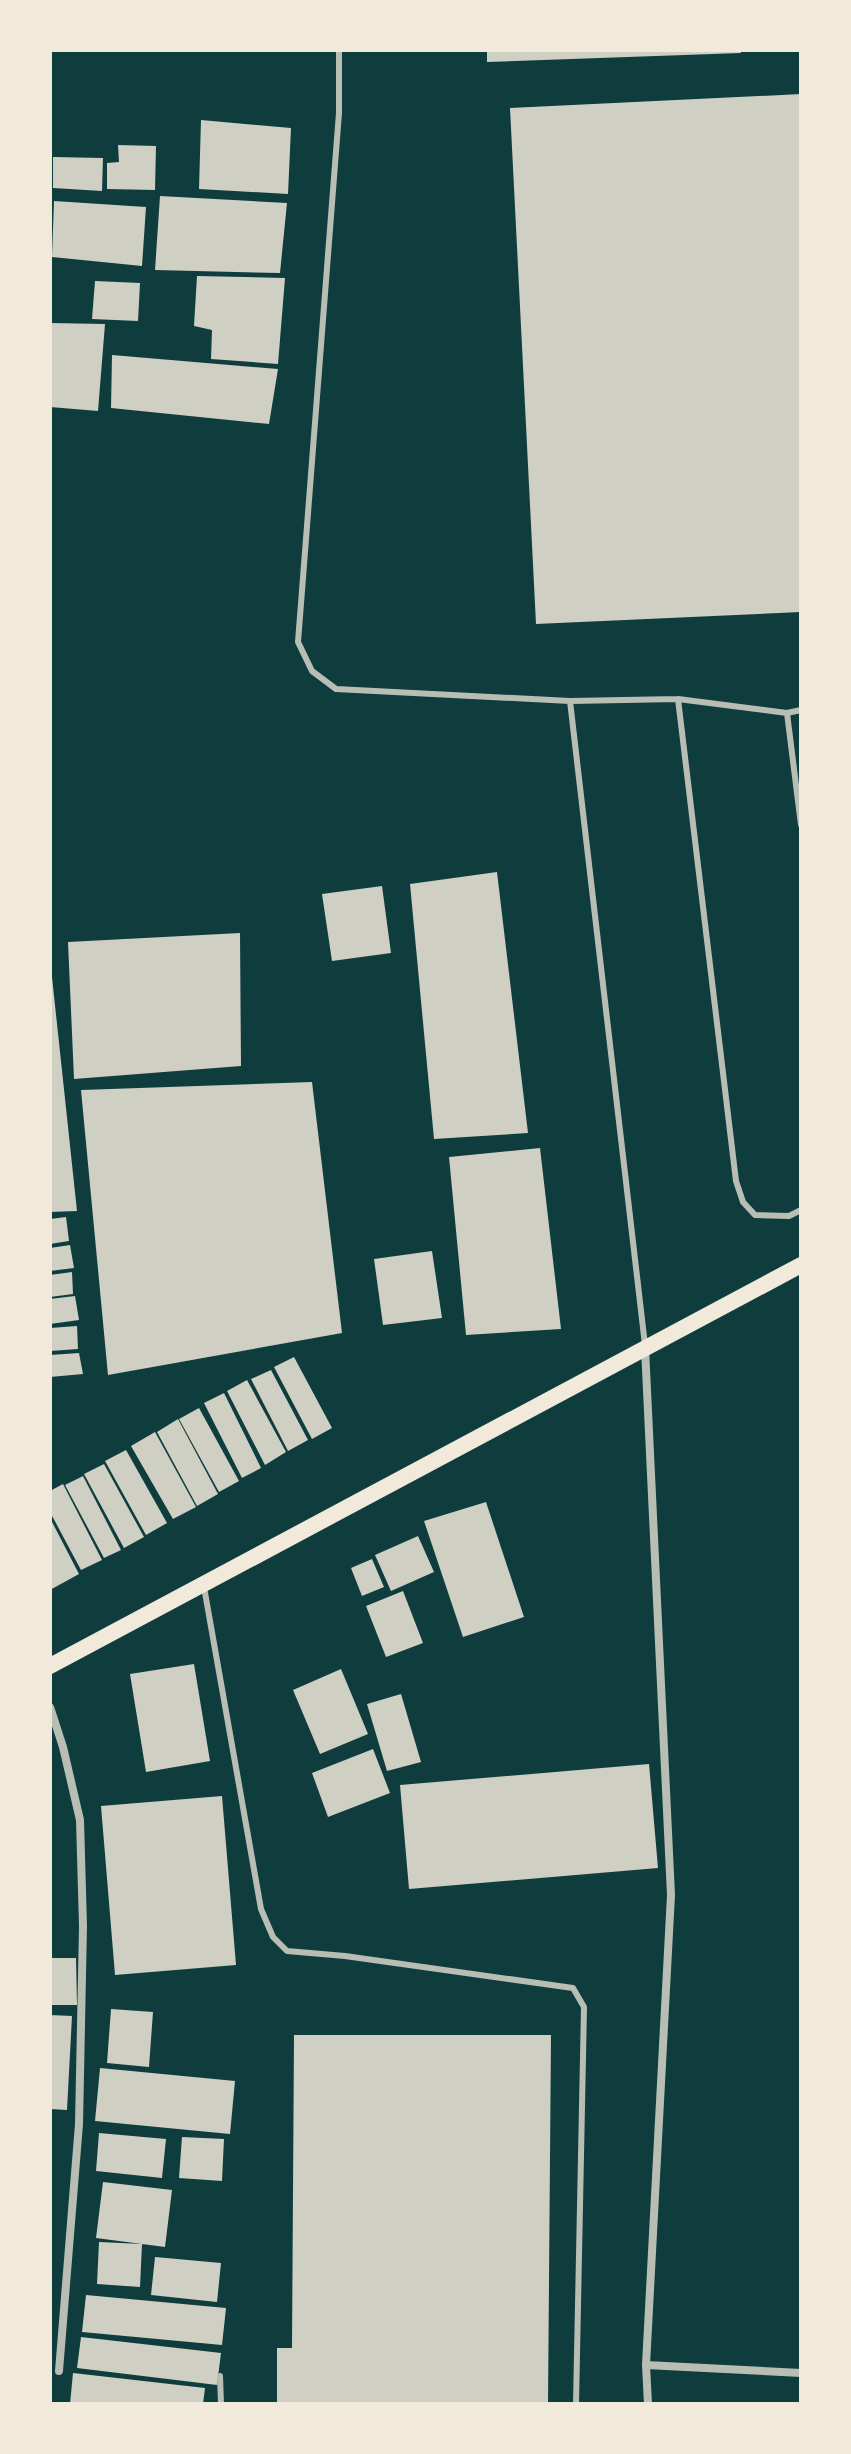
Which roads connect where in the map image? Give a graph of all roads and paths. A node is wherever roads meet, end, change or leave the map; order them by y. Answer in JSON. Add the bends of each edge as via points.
{"nodes":[{"id":1,"x":339,"y":50,"type":"edge"},
{"id":2,"x":678,"y":699,"type":"junction"},
{"id":3,"x":570,"y":701,"type":"junction"},
{"id":4,"x":801,"y":710,"type":"edge"},
{"id":5,"x":787,"y":713,"type":"junction"},
{"id":6,"x":801,"y":825,"type":"edge"},
{"id":7,"x":801,"y":1210,"type":"edge"},
{"id":8,"x":801,"y":1265,"type":"edge"},
{"id":9,"x":645,"y":1347,"type":"junction"},
{"id":10,"x":204,"y":1584,"type":"junction"},
{"id":11,"x":50,"y":1666,"type":"edge"},
{"id":12,"x":50,"y":1707,"type":"edge"},
{"id":13,"x":646,"y":2365,"type":"junction"},
{"id":14,"x":59,"y":2371,"type":"dead end"},
{"id":15,"x":801,"y":2373,"type":"edge"},
{"id":16,"x":220,"y":2376,"type":"dead end"},
{"id":17,"x":221,"y":2404,"type":"edge"},
{"id":18,"x":576,"y":2404,"type":"edge"},
{"id":19,"x":648,"y":2404,"type":"edge"}],
"edges":[{"from":1,"to":3,"type":"lane","via":[[339,113],[298,642],[312,671],[336,689]]},
{"from":2,"to":3,"type":"lane"},
{"from":2,"to":5,"type":"lane"},
{"from":2,"to":7,"type":"lane","via":[[736,1181],[743,1202],[755,1215],[789,1216]]},
{"from":3,"to":9,"type":"lane"},
{"from":4,"to":5,"type":"lane"},
{"from":5,"to":6,"type":"lane"},
{"from":8,"to":9,"type":"main road"},
{"from":9,"to":10,"type":"main road"},
{"from":9,"to":13,"type":"street","via":[[671,1895]]},
{"from":10,"to":11,"type":"main road"},
{"from":10,"to":18,"type":"lane","via":[[261,1909],[273,1937],[287,1951],[573,1988],[584,2007]]},
{"from":12,"to":14,"type":"street","via":[[80,1820],[83,1926],[79,2124]]},
{"from":13,"to":15,"type":"street"},
{"from":13,"to":19,"type":"street"},
{"from":16,"to":17,"type":"lane"}]}
